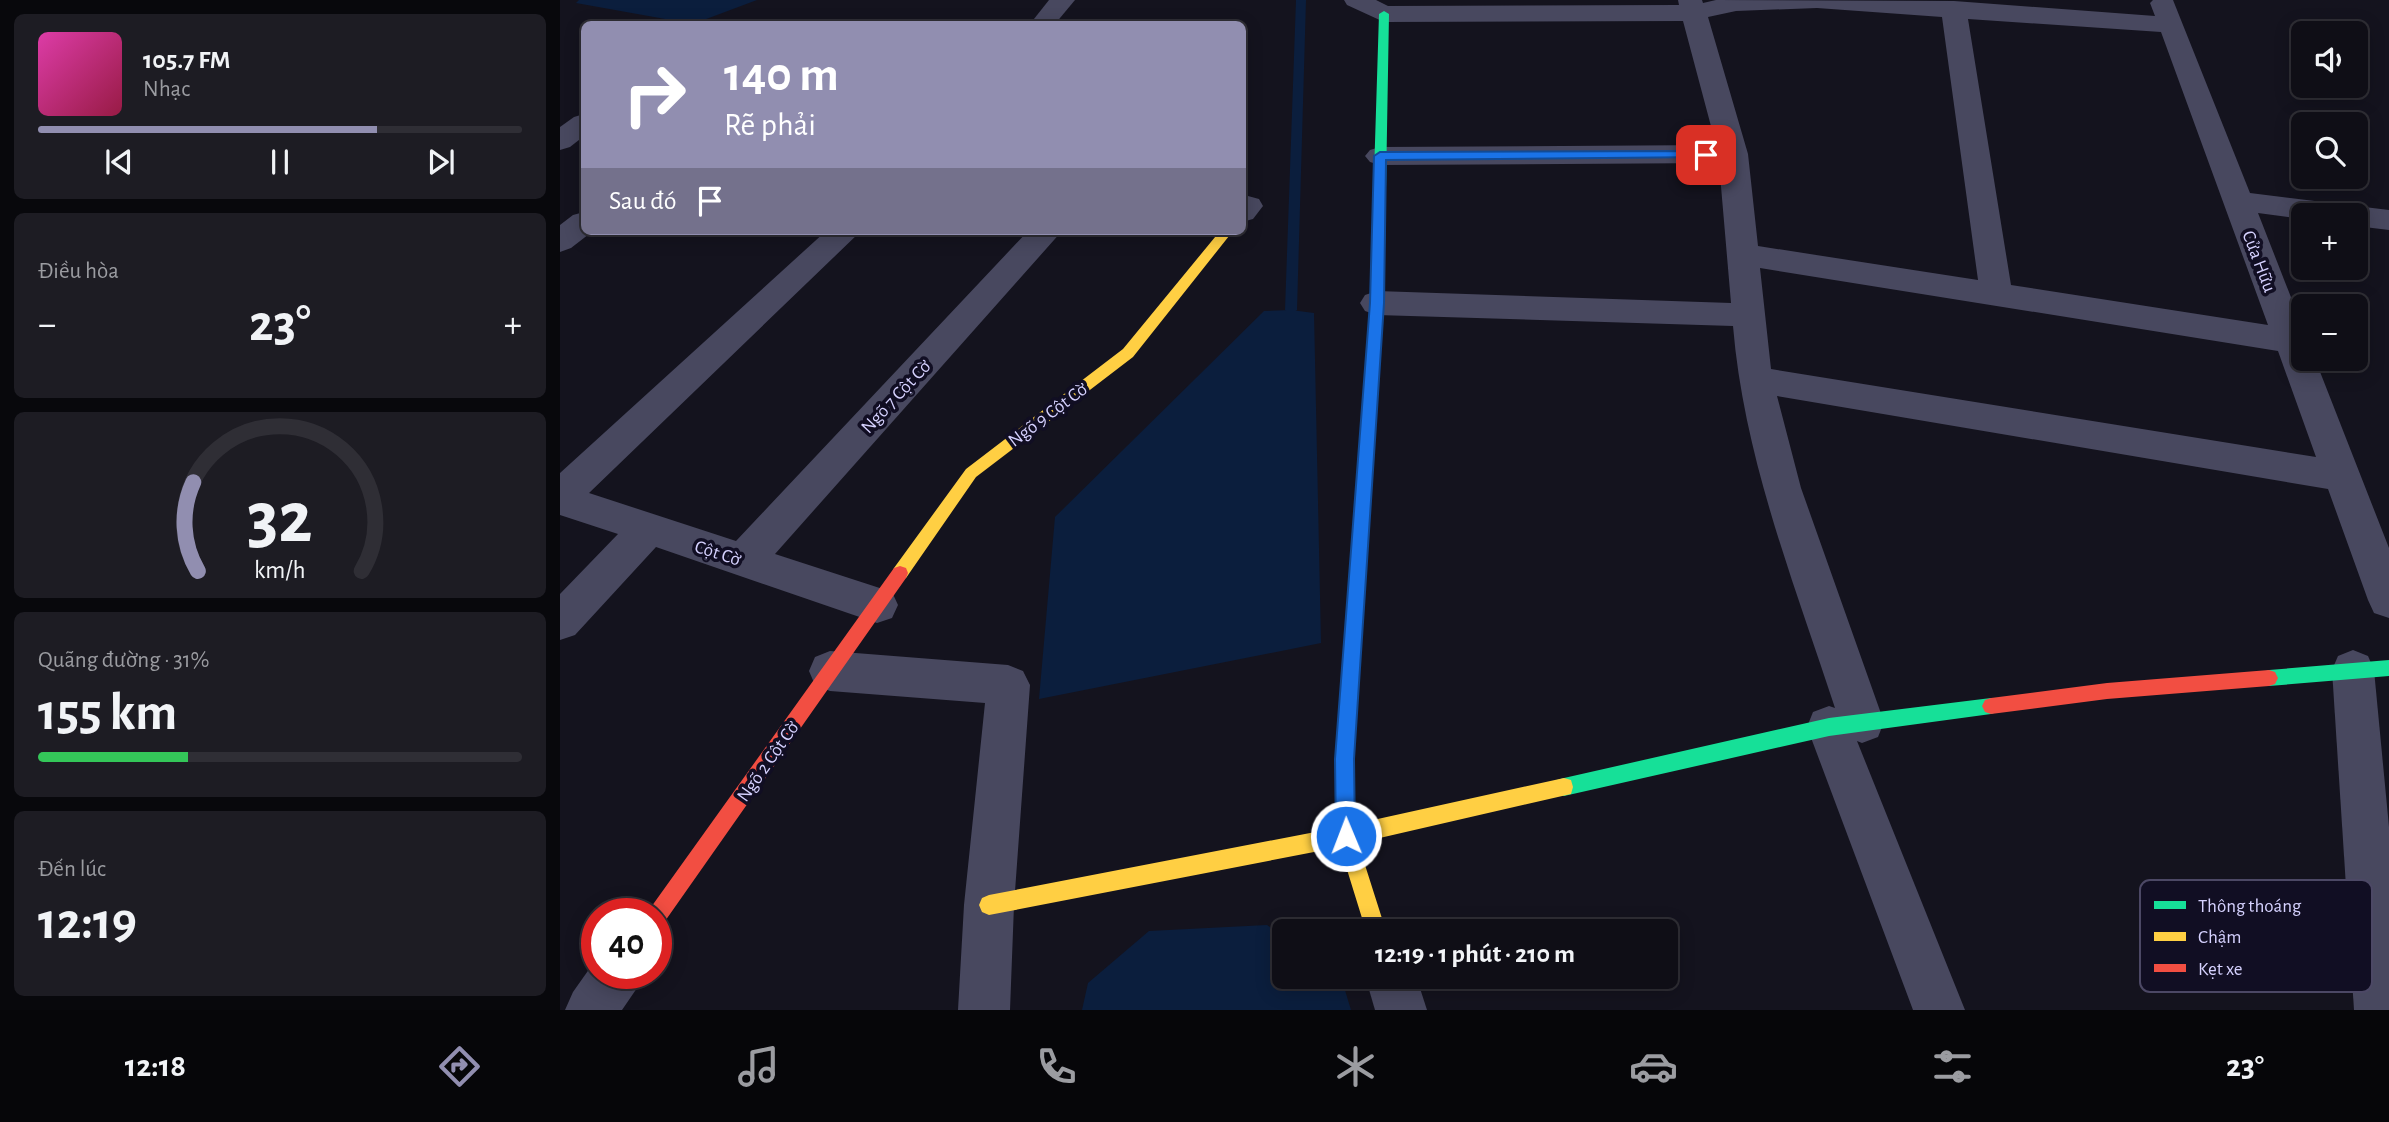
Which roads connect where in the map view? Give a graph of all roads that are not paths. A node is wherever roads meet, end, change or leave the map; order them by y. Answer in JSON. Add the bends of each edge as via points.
{"nodes":[{"id":1,"x":1063,"y":0,"type":"edge"},
{"id":2,"x":1356,"y":0,"type":"edge"},
{"id":3,"x":1691,"y":7,"type":"edge"},
{"id":4,"x":1954,"y":9,"type":"junction"},
{"id":5,"x":2166,"y":13,"type":"edge"},
{"id":6,"x":1384,"y":14,"type":"junction"},
{"id":7,"x":1045,"y":21,"type":"edge"},
{"id":8,"x":581,"y":125,"type":"edge"},
{"id":9,"x":560,"y":141,"type":"edge"},
{"id":10,"x":1733,"y":155,"type":"junction"},
{"id":11,"x":1380,"y":156,"type":"junction"},
{"id":12,"x":2238,"y":201,"type":"junction"},
{"id":13,"x":2291,"y":208,"type":"edge"},
{"id":14,"x":2368,"y":218,"type":"edge"},
{"id":15,"x":2389,"y":220,"type":"edge"},
{"id":16,"x":581,"y":224,"type":"edge"},
{"id":17,"x":841,"y":235,"type":"edge"},
{"id":18,"x":1042,"y":235,"type":"edge"},
{"id":19,"x":1224,"y":235,"type":"edge"},
{"id":20,"x":560,"y":241,"type":"edge"},
{"id":21,"x":1741,"y":254,"type":"junction"},
{"id":22,"x":1996,"y":294,"type":"junction"},
{"id":23,"x":1377,"y":303,"type":"junction"},
{"id":24,"x":1747,"y":315,"type":"junction"},
{"id":25,"x":2291,"y":341,"type":"joint"},
{"id":26,"x":2302,"y":371,"type":"edge"},
{"id":27,"x":1755,"y":379,"type":"junction"},
{"id":28,"x":2342,"y":476,"type":"junction"},
{"id":29,"x":560,"y":498,"type":"edge"},
{"id":30,"x":648,"y":529,"type":"junction"},
{"id":31,"x":743,"y":561,"type":"junction"},
{"id":32,"x":2389,"y":600,"type":"edge"},
{"id":33,"x":877,"y":605,"type":"junction"},
{"id":34,"x":560,"y":622,"type":"edge"},
{"id":35,"x":2371,"y":669,"type":"edge"},
{"id":36,"x":830,"y":671,"type":"junction"},
{"id":37,"x":1846,"y":725,"type":"junction"},
{"id":38,"x":1346,"y":836,"type":"junction"},
{"id":39,"x":669,"y":898,"type":"edge"},
{"id":40,"x":989,"y":905,"type":"junction"},
{"id":41,"x":1372,"y":919,"type":"edge"},
{"id":42,"x":606,"y":989,"type":"edge"},
{"id":43,"x":1394,"y":989,"type":"edge"},
{"id":44,"x":591,"y":1010,"type":"edge"},
{"id":45,"x":984,"y":1010,"type":"edge"},
{"id":46,"x":1401,"y":1010,"type":"edge"},
{"id":47,"x":1938,"y":1010,"type":"edge"},
{"id":48,"x":2380,"y":1010,"type":"edge"}],
"edges":[{"from":1,"to":7,"type":"street"},
{"from":2,"to":6,"type":"street"},
{"from":3,"to":4,"type":"street","via":[[1817,1]]},
{"from":3,"to":6,"type":"street"},
{"from":3,"to":10,"type":"street"},
{"from":4,"to":5,"type":"street"},
{"from":4,"to":22,"type":"street"},
{"from":5,"to":12,"type":"street","name":"Cửa Hữu"},
{"from":6,"to":11,"type":"street"},
{"from":8,"to":9,"type":"street"},
{"from":10,"to":11,"type":"street"},
{"from":10,"to":21,"type":"street"},
{"from":11,"to":23,"type":"street"},
{"from":12,"to":13,"type":"street"},
{"from":12,"to":25,"type":"street","name":"Cửa Hữu"},
{"from":14,"to":15,"type":"street"},
{"from":16,"to":20,"type":"street"},
{"from":17,"to":29,"type":"street"},
{"from":18,"to":31,"type":"street","name":"Ngõ 7 Cột Cờ"},
{"from":19,"to":33,"type":"street","name":"Ngõ 9 Cột Cờ","via":[[1128,353],[971,473]]},
{"from":21,"to":22,"type":"street"},
{"from":21,"to":24,"type":"street"},
{"from":22,"to":25,"type":"street"},
{"from":23,"to":24,"type":"street"},
{"from":23,"to":38,"type":"street","via":[[1345,759]]},
{"from":24,"to":27,"type":"street"},
{"from":26,"to":28,"type":"street","name":"Cửa Hữu"},
{"from":27,"to":28,"type":"street"},
{"from":27,"to":37,"type":"street"},
{"from":28,"to":32,"type":"street","name":"Cửa Hữu"},
{"from":29,"to":30,"type":"street","name":"Cột Cờ"},
{"from":30,"to":31,"type":"street","name":"Cột Cờ"},
{"from":30,"to":34,"type":"street"},
{"from":31,"to":33,"type":"street","name":"Cột Cờ"},
{"from":33,"to":36,"type":"street","name":"Ngõ 2 Cột Cờ"},
{"from":35,"to":37,"type":"street","via":[[2108,691]]},
{"from":35,"to":48,"type":"street"},
{"from":36,"to":39,"type":"street","name":"Ngõ 2 Cột Cờ"},
{"from":36,"to":40,"type":"street","via":[[1008,685]]},
{"from":37,"to":38,"type":"street"},
{"from":37,"to":47,"type":"street"},
{"from":38,"to":40,"type":"street"},
{"from":38,"to":41,"type":"street"},
{"from":40,"to":45,"type":"street"},
{"from":42,"to":44,"type":"street"},
{"from":43,"to":46,"type":"street"}]}
